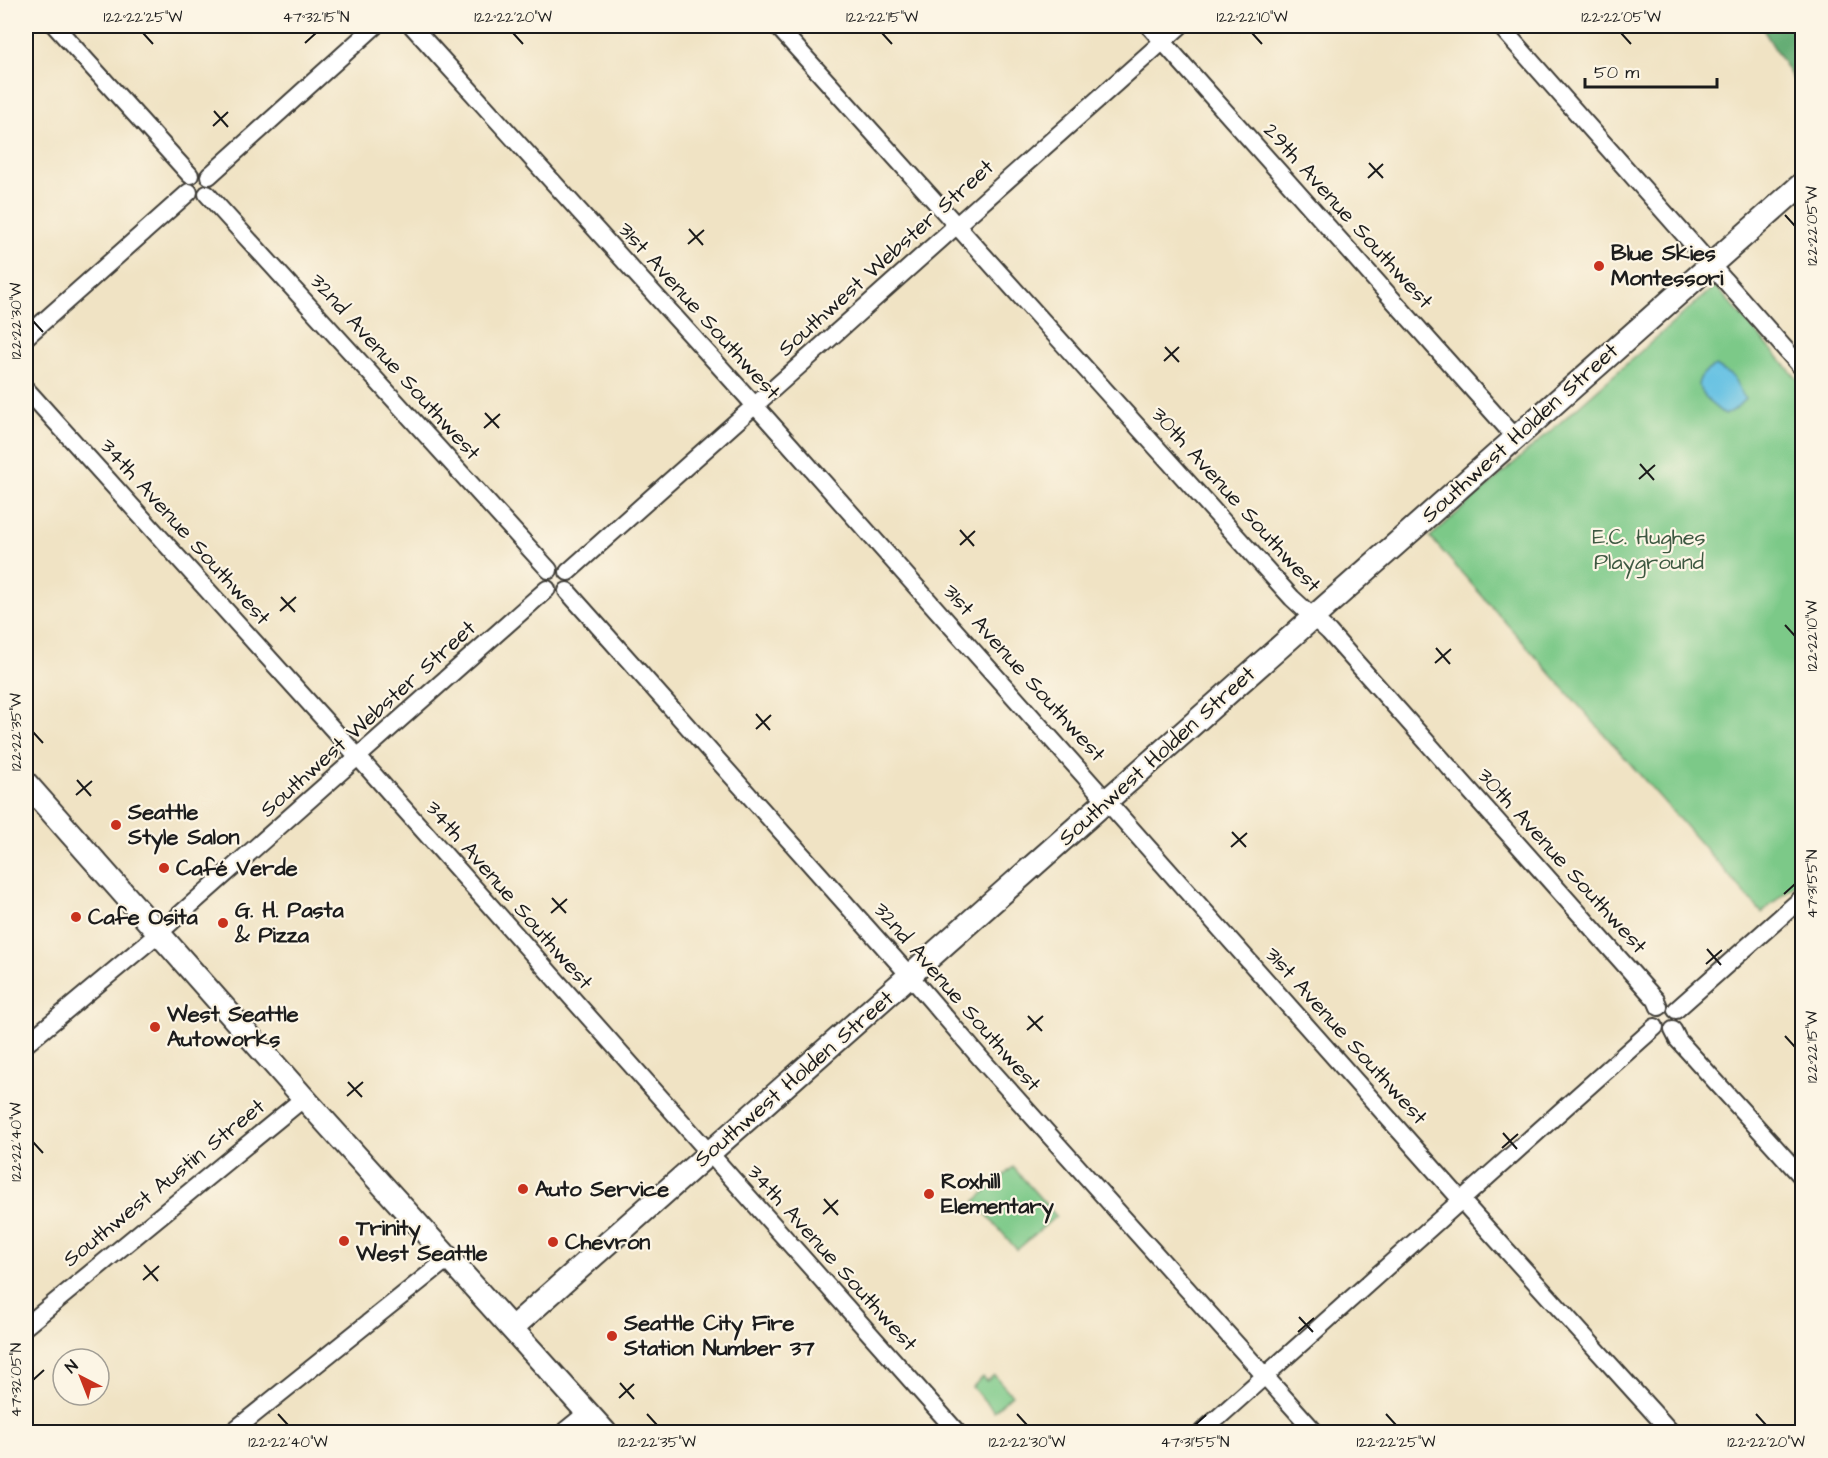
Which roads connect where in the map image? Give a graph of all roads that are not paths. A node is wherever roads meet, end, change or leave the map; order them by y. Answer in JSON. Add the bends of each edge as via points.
{"nodes":[{"id":1,"x":56,"y":26,"type":"edge"},
{"id":2,"x":375,"y":26,"type":"edge"},
{"id":3,"x":412,"y":26,"type":"edge"},
{"id":4,"x":777,"y":26,"type":"edge"},
{"id":5,"x":1149,"y":26,"type":"edge"},
{"id":6,"x":1180,"y":26,"type":"edge"},
{"id":7,"x":1500,"y":26,"type":"edge"},
{"id":8,"x":1162,"y":41,"type":"junction"},
{"id":9,"x":190,"y":175,"type":"junction"},
{"id":10,"x":209,"y":176,"type":"junction"},
{"id":11,"x":1803,"y":184,"type":"edge"},
{"id":12,"x":189,"y":192,"type":"junction"},
{"id":13,"x":207,"y":194,"type":"junction"},
{"id":14,"x":957,"y":225,"type":"junction"},
{"id":15,"x":1710,"y":264,"type":"junction"},
{"id":16,"x":26,"y":337,"type":"edge"},
{"id":17,"x":1803,"y":368,"type":"edge"},
{"id":18,"x":26,"y":389,"type":"edge"},
{"id":19,"x":755,"y":406,"type":"junction"},
{"id":20,"x":1515,"y":437,"type":"junction"},
{"id":21,"x":549,"y":570,"type":"junction"},
{"id":22,"x":568,"y":572,"type":"junction"},
{"id":23,"x":547,"y":589,"type":"junction"},
{"id":24,"x":567,"y":591,"type":"junction"},
{"id":25,"x":1312,"y":617,"type":"junction"},
{"id":26,"x":358,"y":757,"type":"junction"},
{"id":27,"x":26,"y":783,"type":"edge"},
{"id":28,"x":1107,"y":800,"type":"junction"},
{"id":29,"x":1803,"y":898,"type":"edge"},
{"id":30,"x":159,"y":933,"type":"junction"},
{"id":31,"x":910,"y":976,"type":"junction"},
{"id":32,"x":1659,"y":1007,"type":"junction"},
{"id":33,"x":1676,"y":1010,"type":"junction"},
{"id":34,"x":1655,"y":1027,"type":"junction"},
{"id":35,"x":1673,"y":1030,"type":"junction"},
{"id":36,"x":26,"y":1044,"type":"edge"},
{"id":37,"x":304,"y":1098,"type":"junction"},
{"id":38,"x":709,"y":1153,"type":"junction"},
{"id":39,"x":1803,"y":1177,"type":"edge"},
{"id":40,"x":1462,"y":1201,"type":"junction"},
{"id":41,"x":449,"y":1258,"type":"junction"},
{"id":42,"x":26,"y":1326,"type":"edge"},
{"id":43,"x":512,"y":1328,"type":"junction"},
{"id":44,"x":1265,"y":1377,"type":"junction"},
{"id":45,"x":589,"y":1415,"type":"junction"},
{"id":46,"x":232,"y":1432,"type":"edge"},
{"id":47,"x":568,"y":1432,"type":"edge"},
{"id":48,"x":605,"y":1432,"type":"edge"},
{"id":49,"x":957,"y":1432,"type":"edge"},
{"id":50,"x":1202,"y":1432,"type":"edge"},
{"id":51,"x":1315,"y":1432,"type":"edge"},
{"id":52,"x":1671,"y":1432,"type":"edge"}],
"edges":[{"from":1,"to":9,"type":"street"},
{"from":2,"to":10,"type":"street"},
{"from":3,"to":19,"type":"street","name":"31st Avenue Southwest"},
{"from":4,"to":14,"type":"street","name":"30th Avenue Southwest"},
{"from":5,"to":8,"type":"street","name":"29th Avenue Southwest"},
{"from":6,"to":8,"type":"street","name":"Southwest Webster Street"},
{"from":7,"to":15,"type":"street"},
{"from":8,"to":14,"type":"street","name":"Southwest Webster Street"},
{"from":8,"to":20,"type":"street","name":"29th Avenue Southwest"},
{"from":9,"to":10,"type":"street","via":[[201,171]]},
{"from":9,"to":12,"type":"street","via":[[186,182]]},
{"from":10,"to":13,"type":"street","via":[[212,186]]},
{"from":11,"to":15,"type":"street","name":"Southwest Holden Street"},
{"from":12,"to":13,"type":"street","via":[[199,197]]},
{"from":12,"to":16,"type":"street"},
{"from":13,"to":21,"type":"street","name":"32nd Avenue Southwest"},
{"from":14,"to":19,"type":"street","name":"Southwest Webster Street"},
{"from":14,"to":25,"type":"street","name":"30th Avenue Southwest"},
{"from":15,"to":17,"type":"street"},
{"from":15,"to":20,"type":"street","name":"Southwest Holden Street"},
{"from":18,"to":26,"type":"street","name":"34th Avenue Southwest"},
{"from":19,"to":22,"type":"street","name":"Southwest Webster Street"},
{"from":19,"to":28,"type":"street","name":"31st Avenue Southwest"},
{"from":20,"to":25,"type":"street","name":"Southwest Holden Street"},
{"from":21,"to":22,"type":"street","via":[[556,567]]},
{"from":21,"to":23,"type":"street","via":[[544,580]]},
{"from":22,"to":24,"type":"street","via":[[571,581]]},
{"from":23,"to":24,"type":"street","via":[[557,594]]},
{"from":23,"to":26,"type":"street","name":"Southwest Webster Street"},
{"from":24,"to":31,"type":"street","name":"32nd Avenue Southwest"},
{"from":25,"to":28,"type":"street","name":"Southwest Holden Street"},
{"from":25,"to":32,"type":"street","name":"30th Avenue Southwest"},
{"from":26,"to":30,"type":"street","name":"Southwest Webster Street"},
{"from":26,"to":38,"type":"street","name":"34th Avenue Southwest"},
{"from":27,"to":30,"type":"street"},
{"from":28,"to":31,"type":"street","name":"Southwest Holden Street"},
{"from":28,"to":40,"type":"street","name":"31st Avenue Southwest"},
{"from":29,"to":33,"type":"street"},
{"from":30,"to":36,"type":"street","name":"Southwest Webster Street"},
{"from":30,"to":37,"type":"street"},
{"from":31,"to":38,"type":"street","name":"Southwest Holden Street"},
{"from":31,"to":44,"type":"street","name":"32nd Avenue Southwest"},
{"from":32,"to":33,"type":"street","via":[[1668,1005]]},
{"from":32,"to":34,"type":"street","via":[[1652,1017]]},
{"from":33,"to":35,"type":"street","via":[[1680,1021]]},
{"from":34,"to":35,"type":"street","via":[[1662,1032]]},
{"from":34,"to":40,"type":"street"},
{"from":35,"to":39,"type":"street"},
{"from":37,"to":41,"type":"street"},
{"from":37,"to":42,"type":"street","name":"Southwest Austin Street"},
{"from":38,"to":43,"type":"street","name":"Southwest Holden Street"},
{"from":38,"to":49,"type":"street","name":"34th Avenue Southwest"},
{"from":40,"to":44,"type":"street"},
{"from":40,"to":52,"type":"street","name":"31st Avenue Southwest"},
{"from":41,"to":43,"type":"street"},
{"from":41,"to":46,"type":"street"},
{"from":43,"to":45,"type":"street"},
{"from":44,"to":50,"type":"street"},
{"from":44,"to":51,"type":"street","name":"32nd Avenue Southwest"},
{"from":45,"to":47,"type":"street"},
{"from":45,"to":48,"type":"street"}]}
